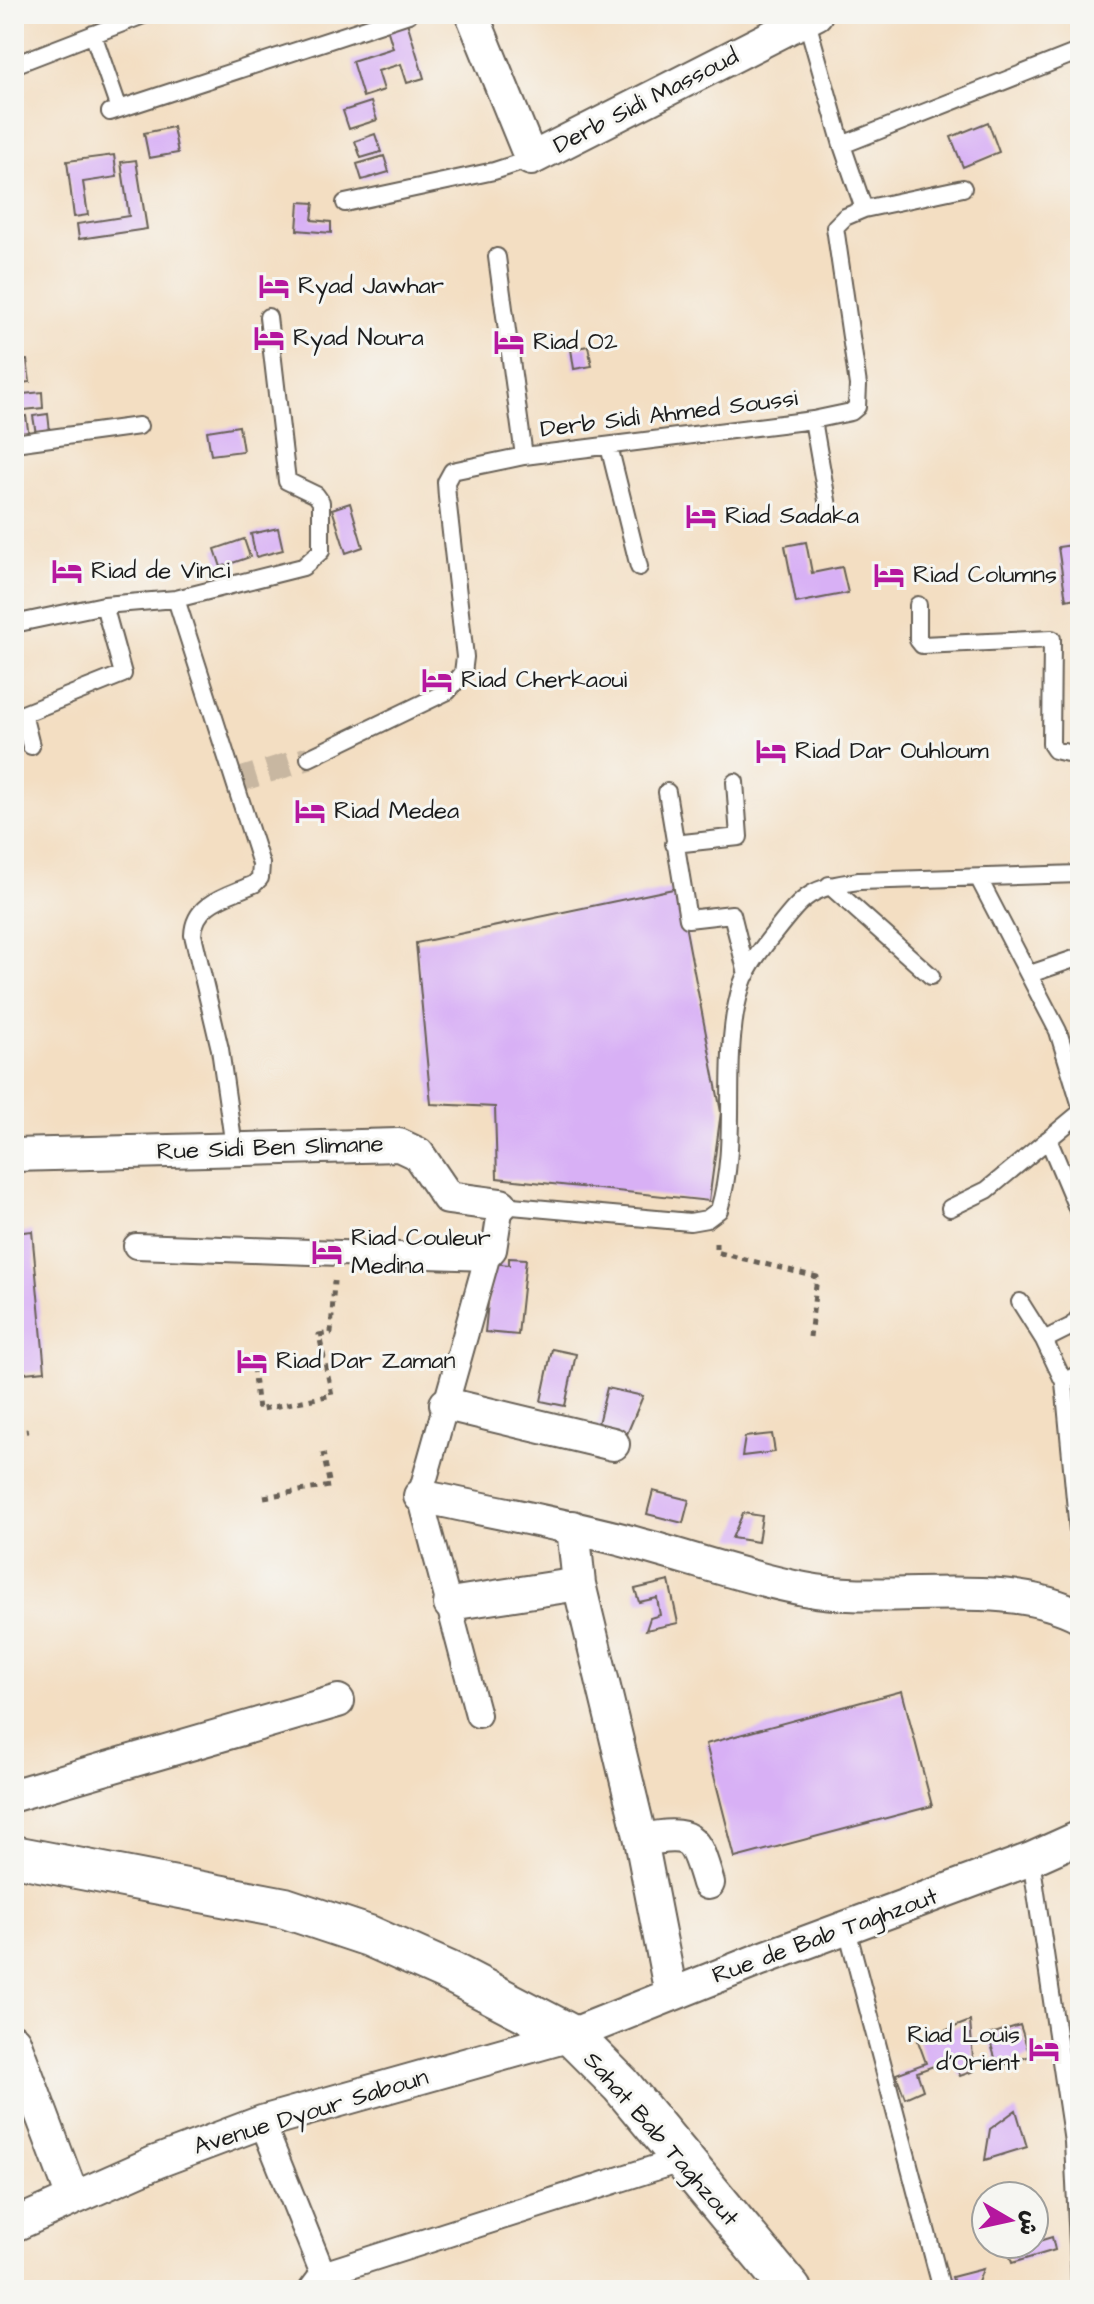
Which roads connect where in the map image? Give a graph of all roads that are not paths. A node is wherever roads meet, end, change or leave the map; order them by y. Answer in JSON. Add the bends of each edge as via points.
{"nodes":[{"id":1,"x":146,"y":14,"type":"edge"},
{"id":2,"x":409,"y":14,"type":"edge"},
{"id":3,"x":472,"y":14,"type":"edge"},
{"id":4,"x":811,"y":16,"type":"edge"},
{"id":5,"x":93,"y":34,"type":"junction"},
{"id":6,"x":1080,"y":51,"type":"edge"},
{"id":7,"x":14,"y":65,"type":"edge"},
{"id":8,"x":842,"y":145,"type":"junction"},
{"id":9,"x":531,"y":159,"type":"junction"},
{"id":10,"x":963,"y":188,"type":"dead end"},
{"id":11,"x":345,"y":203,"type":"dead end"},
{"id":12,"x":864,"y":209,"type":"junction"},
{"id":13,"x":497,"y":257,"type":"dead end"},
{"id":14,"x":268,"y":317,"type":"dead end"},
{"id":15,"x":813,"y":420,"type":"junction"},
{"id":16,"x":139,"y":426,"type":"dead end"},
{"id":17,"x":14,"y":443,"type":"edge"},
{"id":18,"x":609,"y":446,"type":"junction"},
{"id":19,"x":524,"y":456,"type":"junction"},
{"id":20,"x":829,"y":512,"type":"dead end"},
{"id":21,"x":639,"y":567,"type":"dead end"},
{"id":22,"x":176,"y":599,"type":"junction"},
{"id":23,"x":104,"y":605,"type":"junction"},
{"id":24,"x":918,"y":605,"type":"dead end"},
{"id":25,"x":14,"y":624,"type":"edge"},
{"id":26,"x":31,"y":746,"type":"dead end"},
{"id":27,"x":1080,"y":756,"type":"edge"},
{"id":28,"x":309,"y":758,"type":"tunnel mouth"},
{"id":29,"x":735,"y":782,"type":"dead end"},
{"id":30,"x":667,"y":792,"type":"dead end"},
{"id":31,"x":674,"y":844,"type":"junction"},
{"id":32,"x":1080,"y":874,"type":"edge"},
{"id":33,"x":979,"y":879,"type":"junction"},
{"id":34,"x":829,"y":885,"type":"junction"},
{"id":35,"x":1080,"y":957,"type":"edge"},
{"id":36,"x":747,"y":974,"type":"junction"},
{"id":37,"x":1030,"y":974,"type":"junction"},
{"id":38,"x":931,"y":976,"type":"dead end"},
{"id":39,"x":1080,"y":1103,"type":"edge"},
{"id":40,"x":1080,"y":1113,"type":"edge"},
{"id":41,"x":1048,"y":1139,"type":"junction"},
{"id":42,"x":234,"y":1147,"type":"junction"},
{"id":43,"x":14,"y":1155,"type":"edge"},
{"id":44,"x":501,"y":1205,"type":"junction"},
{"id":45,"x":950,"y":1208,"type":"dead end"},
{"id":46,"x":1080,"y":1215,"type":"edge"},
{"id":47,"x":136,"y":1246,"type":"dead end"},
{"id":48,"x":487,"y":1258,"type":"junction"},
{"id":49,"x":1020,"y":1302,"type":"dead end"},
{"id":50,"x":1080,"y":1316,"type":"edge"},
{"id":51,"x":1044,"y":1340,"type":"junction"},
{"id":52,"x":1080,"y":1373,"type":"edge"},
{"id":53,"x":1064,"y":1382,"type":"junction"},
{"id":54,"x":446,"y":1404,"type":"junction"},
{"id":55,"x":613,"y":1444,"type":"dead end"},
{"id":56,"x":420,"y":1496,"type":"junction"},
{"id":57,"x":573,"y":1527,"type":"junction"},
{"id":58,"x":1080,"y":1552,"type":"edge"},
{"id":59,"x":579,"y":1584,"type":"junction"},
{"id":60,"x":450,"y":1604,"type":"junction"},
{"id":61,"x":1080,"y":1616,"type":"edge"},
{"id":62,"x":338,"y":1701,"type":"dead end"},
{"id":63,"x":478,"y":1715,"type":"dead end"},
{"id":64,"x":14,"y":1795,"type":"edge"},
{"id":65,"x":1080,"y":1837,"type":"edge"},
{"id":66,"x":641,"y":1840,"type":"junction"},
{"id":67,"x":14,"y":1856,"type":"edge"},
{"id":68,"x":1031,"y":1859,"type":"junction"},
{"id":69,"x":708,"y":1883,"type":"dead end"},
{"id":70,"x":847,"y":1929,"type":"junction"},
{"id":71,"x":671,"y":1994,"type":"junction"},
{"id":72,"x":571,"y":2035,"type":"junction"},
{"id":73,"x":14,"y":2041,"type":"edge"},
{"id":74,"x":262,"y":2122,"type":"junction"},
{"id":75,"x":680,"y":2160,"type":"junction"},
{"id":76,"x":73,"y":2198,"type":"junction"},
{"id":77,"x":14,"y":2225,"type":"edge"},
{"id":78,"x":1079,"y":2263,"type":"edge"},
{"id":79,"x":316,"y":2283,"type":"edge"},
{"id":80,"x":1080,"y":2286,"type":"edge"},
{"id":81,"x":791,"y":2290,"type":"edge"},
{"id":82,"x":942,"y":2290,"type":"edge"}],
"edges":[{"from":1,"to":5,"type":"lane"},
{"from":2,"to":5,"type":"lane","via":[[114,110]]},
{"from":3,"to":9,"type":"street","name":"Derb Sidi Massoud"},
{"from":4,"to":8,"type":"lane"},
{"from":4,"to":9,"type":"street","name":"Derb Sidi Massoud"},
{"from":5,"to":7,"type":"lane"},
{"from":6,"to":8,"type":"lane"},
{"from":8,"to":12,"type":"lane"},
{"from":9,"to":11,"type":"lane"},
{"from":10,"to":12,"type":"lane"},
{"from":12,"to":15,"type":"lane","name":"Derb Sidi Ahmed Soussi","via":[[835,227],[860,398],[851,412]]},
{"from":13,"to":19,"type":"lane"},
{"from":14,"to":22,"type":"lane","via":[[287,481],[321,502],[321,551],[303,567]]},
{"from":15,"to":18,"type":"lane","name":"Derb Sidi Ahmed Soussi"},
{"from":15,"to":20,"type":"lane"},
{"from":16,"to":17,"type":"lane"},
{"from":18,"to":19,"type":"lane","name":"Derb Sidi Ahmed Soussi"},
{"from":18,"to":21,"type":"lane"},
{"from":19,"to":28,"type":"lane","name":"Derb Sidi Ahmed Soussi","via":[[460,466],[448,476],[465,657],[457,683]]},
{"from":22,"to":23,"type":"lane"},
{"from":22,"to":42,"type":"lane","via":[[261,864],[254,884],[204,907],[193,923]]},
{"from":23,"to":25,"type":"lane"},
{"from":23,"to":26,"type":"lane","via":[[123,674],[23,714]]},
{"from":24,"to":27,"type":"lane","via":[[922,645],[1052,639],[1051,744],[1055,750]]},
{"from":29,"to":31,"type":"lane","via":[[739,837]]},
{"from":30,"to":31,"type":"lane"},
{"from":31,"to":36,"type":"lane","via":[[688,919],[732,914]]},
{"from":32,"to":33,"type":"lane"},
{"from":33,"to":34,"type":"lane"},
{"from":33,"to":37,"type":"lane"},
{"from":34,"to":36,"type":"lane","via":[[806,894]]},
{"from":34,"to":38,"type":"lane"},
{"from":35,"to":37,"type":"lane"},
{"from":36,"to":44,"type":"lane","via":[[735,1025],[724,1195],[714,1214],[690,1222]]},
{"from":37,"to":39,"type":"lane","via":[[1058,1031]]},
{"from":40,"to":41,"type":"lane"},
{"from":41,"to":45,"type":"lane","via":[[987,1190]]},
{"from":41,"to":46,"type":"lane"},
{"from":42,"to":43,"type":"street","name":"Rue Sidi Ben Slimane"},
{"from":42,"to":44,"type":"street","name":"Rue Sidi Ben Slimane","via":[[399,1145],[418,1154],[448,1198]]},
{"from":44,"to":48,"type":"street","via":[[494,1250]]},
{"from":47,"to":48,"type":"street"},
{"from":48,"to":54,"type":"street"},
{"from":49,"to":51,"type":"lane"},
{"from":50,"to":51,"type":"lane"},
{"from":51,"to":53,"type":"lane"},
{"from":52,"to":53,"type":"lane"},
{"from":53,"to":58,"type":"lane"},
{"from":54,"to":55,"type":"street"},
{"from":54,"to":56,"type":"street"},
{"from":56,"to":57,"type":"street"},
{"from":56,"to":60,"type":"street"},
{"from":57,"to":59,"type":"street"},
{"from":57,"to":61,"type":"street","via":[[807,1590],[1021,1596],[1055,1603]]},
{"from":59,"to":60,"type":"street"},
{"from":59,"to":66,"type":"street"},
{"from":60,"to":63,"type":"street"},
{"from":62,"to":64,"type":"street"},
{"from":65,"to":68,"type":"street","name":"Rue de Bab Taghzout"},
{"from":66,"to":69,"type":"street","via":[[671,1835],[691,1840]]},
{"from":66,"to":71,"type":"street"},
{"from":67,"to":72,"type":"street","name":"Sahat Bab Taghzout","via":[[285,1908],[369,1936]]},
{"from":68,"to":70,"type":"street","name":"Rue de Bab Taghzout"},
{"from":68,"to":78,"type":"lane","via":[[1073,2142]]},
{"from":70,"to":71,"type":"street","name":"Rue de Bab Taghzout"},
{"from":70,"to":82,"type":"lane"},
{"from":71,"to":72,"type":"street","name":"Rue de Bab Taghzout"},
{"from":72,"to":74,"type":"street","name":"Avenue Dyour Saboun"},
{"from":72,"to":75,"type":"street","name":"Sahat Bab Taghzout","via":[[621,2085]]},
{"from":73,"to":76,"type":"street"},
{"from":74,"to":76,"type":"street","name":"Avenue Dyour Saboun"},
{"from":74,"to":79,"type":"street"},
{"from":75,"to":79,"type":"street"},
{"from":75,"to":81,"type":"street","name":"Sahat Bab Taghzout"},
{"from":76,"to":77,"type":"street","name":"Avenue Dyour Saboun"},
{"from":78,"to":80,"type":"lane"}]}
